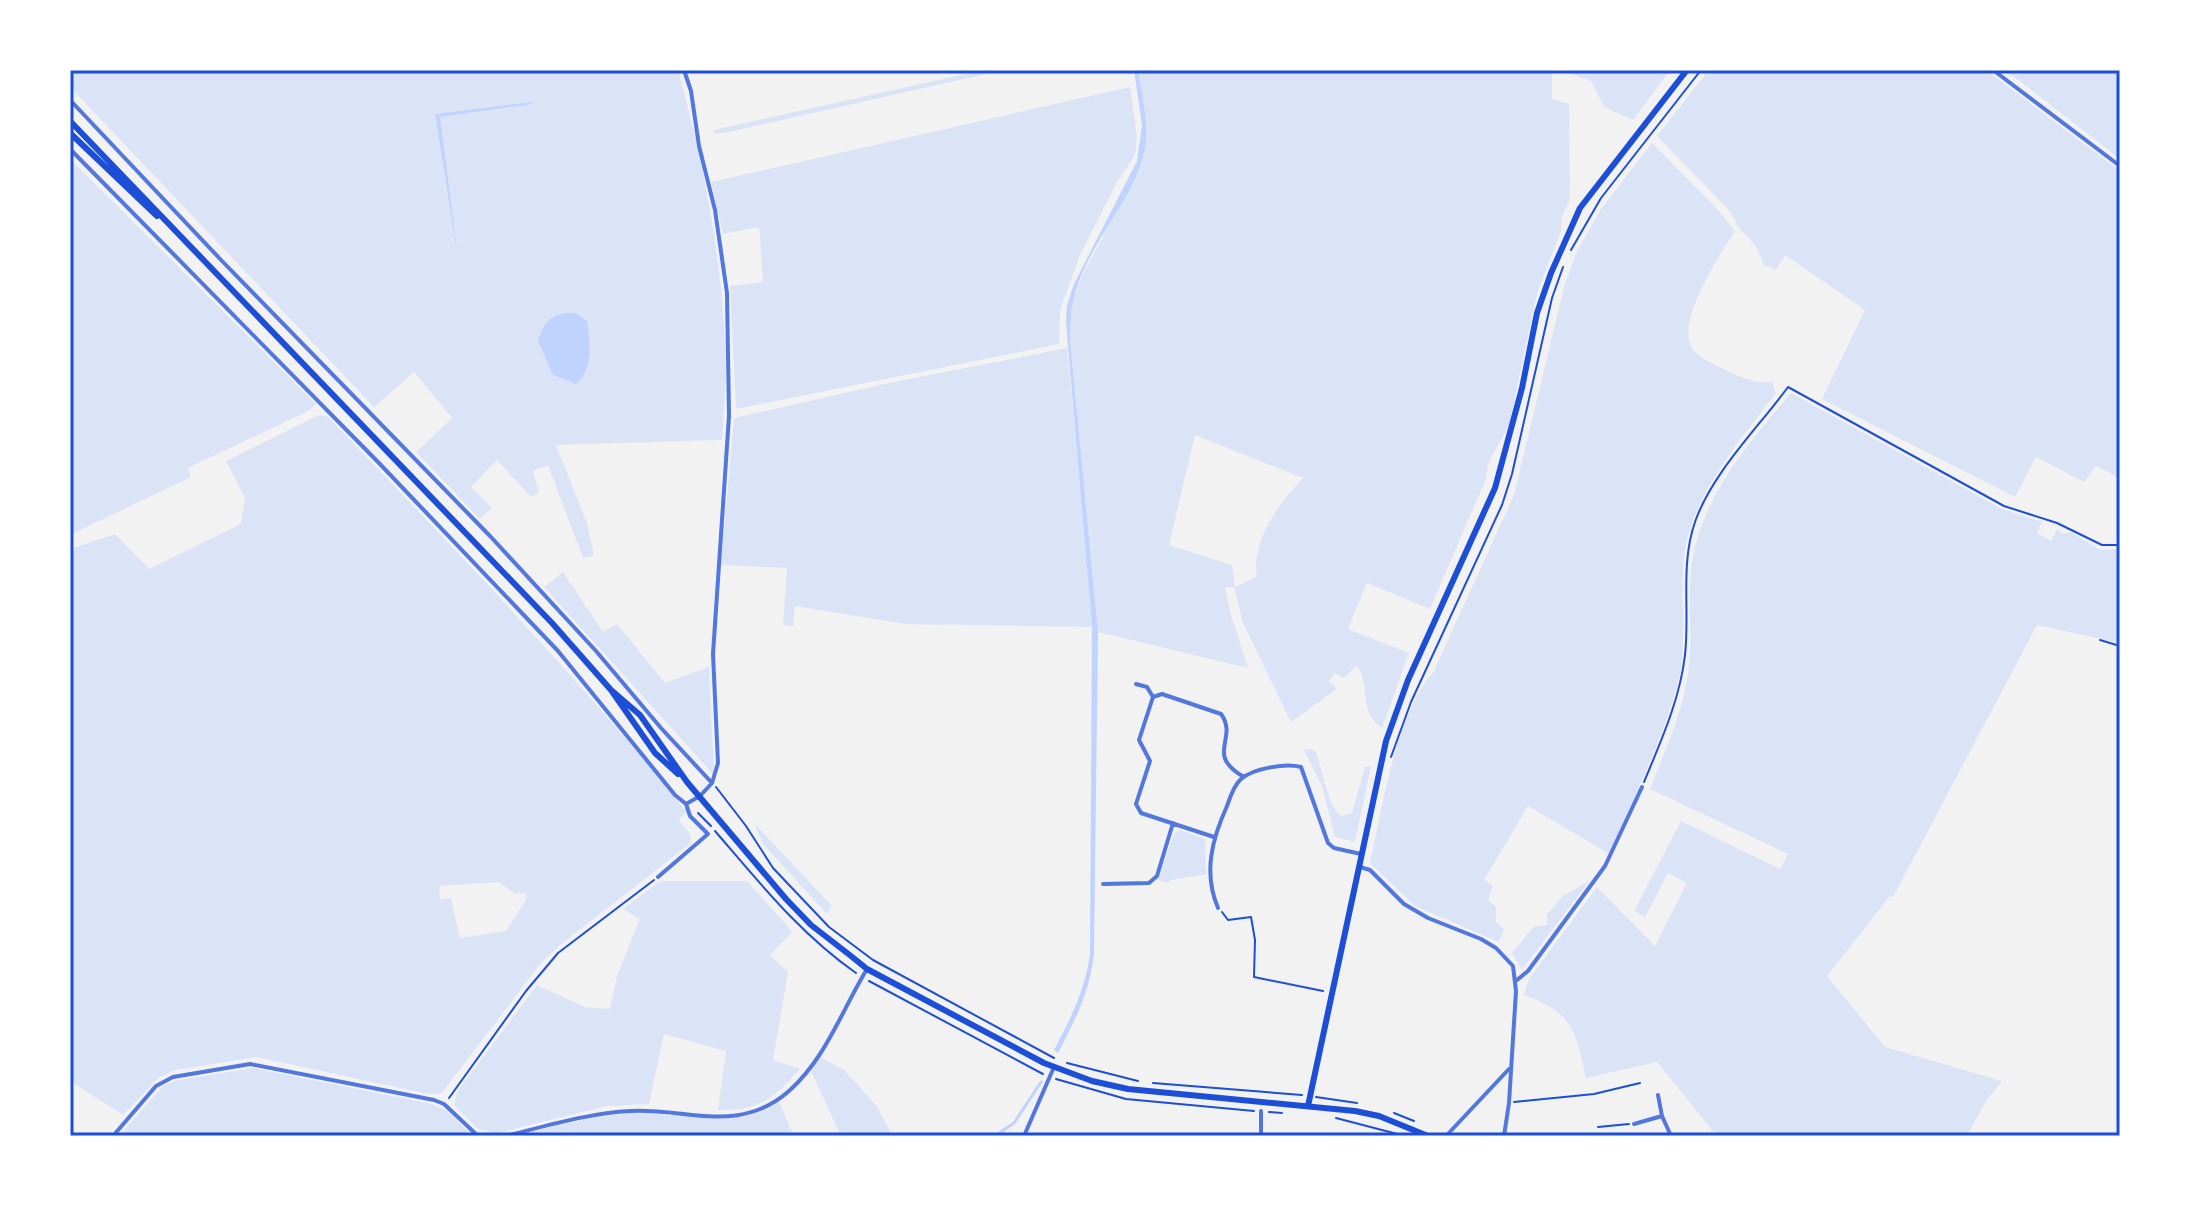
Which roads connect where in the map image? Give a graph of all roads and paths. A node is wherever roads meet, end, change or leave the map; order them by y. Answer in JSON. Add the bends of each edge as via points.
{"nodes":[{"id":1,"x":684,"y":70,"type":"edge"},
{"id":2,"x":1687,"y":70,"type":"edge"},
{"id":3,"x":1993,"y":70,"type":"edge"},
{"id":4,"x":70,"y":100,"type":"edge"},
{"id":5,"x":70,"y":121,"type":"edge"},
{"id":6,"x":70,"y":133,"type":"edge"},
{"id":7,"x":70,"y":149,"type":"edge"},
{"id":8,"x":2120,"y":166,"type":"edge"},
{"id":9,"x":170,"y":226,"type":"junction"},
{"id":10,"x":2120,"y":545,"type":"edge"},
{"id":11,"x":2100,"y":640,"type":"dead end"},
{"id":12,"x":2120,"y":646,"type":"edge"},
{"id":13,"x":1136,"y":684,"type":"dead end"},
{"id":14,"x":1153,"y":697,"type":"junction"},
{"id":15,"x":1244,"y":777,"type":"junction"},
{"id":16,"x":712,"y":783,"type":"junction"},
{"id":17,"x":1642,"y":787,"type":"joint"},
{"id":18,"x":700,"y":796,"type":"junction"},
{"id":19,"x":686,"y":804,"type":"junction"},
{"id":20,"x":1173,"y":823,"type":"junction"},
{"id":21,"x":1214,"y":837,"type":"junction"},
{"id":22,"x":1361,"y":854,"type":"junction"},
{"id":23,"x":1358,"y":866,"type":"junction"},
{"id":24,"x":658,"y":877,"type":"joint"},
{"id":25,"x":1103,"y":884,"type":"dead end"},
{"id":26,"x":1218,"y":908,"type":"joint"},
{"id":27,"x":867,"y":969,"type":"junction"},
{"id":28,"x":862,"y":977,"type":"junction"},
{"id":29,"x":1517,"y":980,"type":"junction"},
{"id":30,"x":1332,"y":993,"type":"junction"},
{"id":31,"x":1046,"y":1054,"type":"dead end"},
{"id":32,"x":1057,"y":1059,"type":"dead end"},
{"id":33,"x":1054,"y":1067,"type":"junction"},
{"id":34,"x":1511,"y":1067,"type":"junction"},
{"id":35,"x":1049,"y":1077,"type":"junction"},
{"id":36,"x":1640,"y":1083,"type":"dead end"},
{"id":37,"x":1267,"y":1090,"type":"dead end"},
{"id":38,"x":1658,"y":1095,"type":"dead end"},
{"id":39,"x":1509,"y":1103,"type":"junction"},
{"id":40,"x":444,"y":1104,"type":"junction"},
{"id":41,"x":1308,"y":1106,"type":"junction"},
{"id":42,"x":1264,"y":1112,"type":"junction"},
{"id":43,"x":1281,"y":1113,"type":"dead end"},
{"id":44,"x":1662,"y":1116,"type":"junction"},
{"id":45,"x":1333,"y":1117,"type":"dead end"},
{"id":46,"x":1634,"y":1124,"type":"joint"},
{"id":47,"x":1598,"y":1127,"type":"dead end"},
{"id":48,"x":113,"y":1136,"type":"edge"},
{"id":49,"x":478,"y":1136,"type":"edge"},
{"id":50,"x":506,"y":1136,"type":"edge"},
{"id":51,"x":1024,"y":1136,"type":"edge"},
{"id":52,"x":1261,"y":1136,"type":"edge"},
{"id":53,"x":1405,"y":1136,"type":"edge"},
{"id":54,"x":1428,"y":1136,"type":"edge"},
{"id":55,"x":1446,"y":1136,"type":"edge"},
{"id":56,"x":1504,"y":1136,"type":"edge"},
{"id":57,"x":1671,"y":1136,"type":"edge"},
{"id":58,"x":1677,"y":1136,"type":"edge"},
{"id":59,"x":1686,"y":1136,"type":"edge"}],
"edges":[{"from":1,"to":16,"type":"street","via":[[727,293],[729,416],[713,654],[718,749]]},
{"from":2,"to":22,"type":"main road","via":[[1580,208],[1551,273],[1495,488],[1397,707]]},
{"from":3,"to":8,"type":"street"},
{"from":4,"to":16,"type":"street","via":[[490,536]]},
{"from":5,"to":9,"type":"main road"},
{"from":6,"to":9,"type":"main road"},
{"from":7,"to":19,"type":"street","via":[[558,651]]},
{"from":9,"to":18,"type":"main road","via":[[640,715]]},
{"from":10,"to":17,"type":"path","via":[[2102,545],[2004,506],[1788,387],[1717,481],[1696,520],[1687,561],[1682,678]]},
{"from":11,"to":12,"type":"path"},
{"from":13,"to":14,"type":"street","via":[[1147,687]]},
{"from":14,"to":15,"type":"street","via":[[1162,694],[1221,714],[1226,720],[1224,760]]},
{"from":14,"to":20,"type":"street","via":[[1139,740],[1150,761],[1136,804],[1141,813]]},
{"from":15,"to":21,"type":"street"},
{"from":15,"to":22,"type":"street","via":[[1301,767],[1328,843]]},
{"from":16,"to":18,"type":"street"},
{"from":16,"to":31,"type":"path","via":[[773,868],[829,927],[873,960]]},
{"from":17,"to":29,"type":"street","via":[[1605,866]]},
{"from":18,"to":19,"type":"street"},
{"from":18,"to":27,"type":"main road","via":[[811,925]]},
{"from":19,"to":24,"type":"street","via":[[708,834]]},
{"from":19,"to":28,"type":"path","via":[[790,918]]},
{"from":20,"to":21,"type":"street"},
{"from":20,"to":25,"type":"street","via":[[1153,880]]},
{"from":21,"to":26,"type":"street","via":[[1210,865]]},
{"from":22,"to":23,"type":"main road"},
{"from":23,"to":29,"type":"street","via":[[1370,870],[1404,904],[1496,948],[1513,966]]},
{"from":23,"to":30,"type":"main road"},
{"from":24,"to":40,"type":"path","via":[[558,953]]},
{"from":26,"to":30,"type":"path","via":[[1228,920],[1251,917],[1254,977]]},
{"from":27,"to":28,"type":"street"},
{"from":27,"to":33,"type":"main road"},
{"from":28,"to":35,"type":"path"},
{"from":28,"to":50,"type":"street","via":[[809,1069],[760,1111],[730,1117],[622,1111]]},
{"from":29,"to":34,"type":"street"},
{"from":30,"to":41,"type":"main road"},
{"from":32,"to":37,"type":"path","via":[[1141,1082]]},
{"from":33,"to":35,"type":"street"},
{"from":33,"to":41,"type":"main road","via":[[1128,1089]]},
{"from":34,"to":39,"type":"street"},
{"from":34,"to":55,"type":"street"},
{"from":35,"to":42,"type":"path","via":[[1126,1099]]},
{"from":35,"to":51,"type":"street"},
{"from":36,"to":39,"type":"path"},
{"from":38,"to":44,"type":"street"},
{"from":39,"to":56,"type":"street"},
{"from":40,"to":48,"type":"street","via":[[273,1067],[239,1065],[165,1080]]},
{"from":40,"to":49,"type":"street"},
{"from":41,"to":54,"type":"main road","via":[[1379,1116]]},
{"from":42,"to":43,"type":"path"},
{"from":42,"to":52,"type":"street"},
{"from":44,"to":46,"type":"street"},
{"from":44,"to":57,"type":"street"},
{"from":45,"to":53,"type":"path"},
{"from":46,"to":47,"type":"path"},
{"from":58,"to":59,"type":"street"}]}
